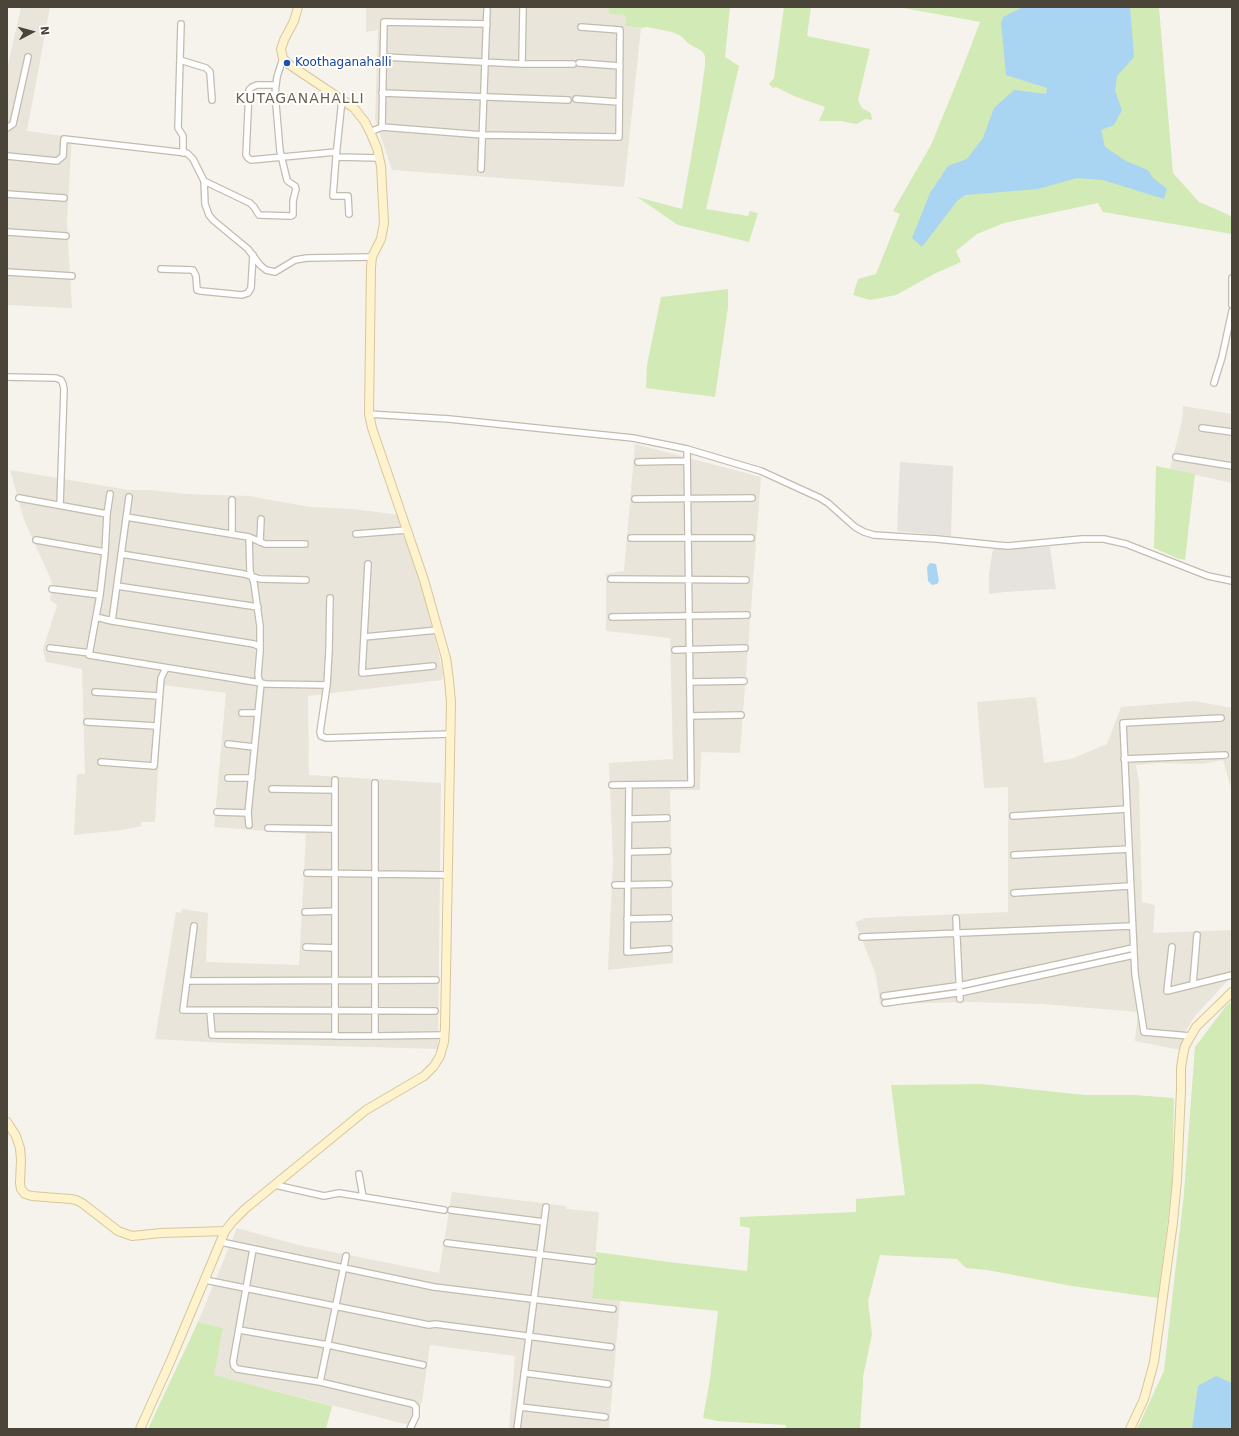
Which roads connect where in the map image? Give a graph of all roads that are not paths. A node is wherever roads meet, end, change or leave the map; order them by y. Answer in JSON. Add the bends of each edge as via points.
{"nodes":[{"id":1,"x":298,"y":7,"type":"edge"},
{"id":2,"x":523,"y":9,"type":"dead end"},
{"id":3,"x":487,"y":10,"type":"dead end"},
{"id":4,"x":181,"y":24,"type":"dead end"},
{"id":5,"x":487,"y":24,"type":"junction"},
{"id":6,"x":582,"y":27,"type":"dead end"},
{"id":7,"x":28,"y":57,"type":"dead end"},
{"id":8,"x":384,"y":57,"type":"junction"},
{"id":9,"x":283,"y":58,"type":"junction"},
{"id":10,"x":180,"y":60,"type":"junction"},
{"id":11,"x":486,"y":61,"type":"junction"},
{"id":12,"x":522,"y":64,"type":"junction"},
{"id":13,"x":620,"y":66,"type":"junction"},
{"id":14,"x":276,"y":85,"type":"junction"},
{"id":15,"x":382,"y":93,"type":"junction"},
{"id":16,"x":484,"y":96,"type":"junction"},
{"id":17,"x":342,"y":99,"type":"junction"},
{"id":18,"x":576,"y":99,"type":"dead end"},
{"id":19,"x":212,"y":100,"type":"dead end"},
{"id":20,"x":568,"y":100,"type":"dead end"},
{"id":21,"x":619,"y":102,"type":"junction"},
{"id":22,"x":382,"y":127,"type":"junction"},
{"id":23,"x":7,"y":128,"type":"edge"},
{"id":24,"x":370,"y":132,"type":"junction"},
{"id":25,"x":483,"y":135,"type":"junction"},
{"id":26,"x":183,"y":153,"type":"junction"},
{"id":27,"x":336,"y":155,"type":"junction"},
{"id":28,"x":7,"y":156,"type":"edge"},
{"id":29,"x":282,"y":157,"type":"junction"},
{"id":30,"x":379,"y":158,"type":"junction"},
{"id":31,"x":481,"y":169,"type":"dead end"},
{"id":32,"x":204,"y":181,"type":"junction"},
{"id":33,"x":7,"y":194,"type":"edge"},
{"id":34,"x":64,"y":198,"type":"dead end"},
{"id":35,"x":349,"y":214,"type":"dead end"},
{"id":36,"x":7,"y":232,"type":"edge"},
{"id":37,"x":66,"y":236,"type":"dead end"},
{"id":38,"x":253,"y":255,"type":"junction"},
{"id":39,"x":372,"y":257,"type":"junction"},
{"id":40,"x":161,"y":269,"type":"dead end"},
{"id":41,"x":7,"y":272,"type":"edge"},
{"id":42,"x":72,"y":276,"type":"dead end"},
{"id":43,"x":1232,"y":278,"type":"edge"},
{"id":44,"x":1232,"y":304,"type":"edge"},
{"id":45,"x":1232,"y":312,"type":"edge"},
{"id":46,"x":7,"y":377,"type":"edge"},
{"id":47,"x":1214,"y":383,"type":"dead end"},
{"id":48,"x":369,"y":414,"type":"junction"},
{"id":49,"x":1202,"y":428,"type":"dead end"},
{"id":50,"x":1232,"y":432,"type":"edge"},
{"id":51,"x":687,"y":449,"type":"junction"},
{"id":52,"x":1176,"y":457,"type":"dead end"},
{"id":53,"x":687,"y":461,"type":"junction"},
{"id":54,"x":638,"y":462,"type":"dead end"},
{"id":55,"x":1232,"y":466,"type":"edge"},
{"id":56,"x":110,"y":494,"type":"dead end"},
{"id":57,"x":129,"y":497,"type":"dead end"},
{"id":58,"x":19,"y":498,"type":"dead end"},
{"id":59,"x":752,"y":498,"type":"dead end"},
{"id":60,"x":635,"y":499,"type":"dead end"},
{"id":61,"x":688,"y":499,"type":"junction"},
{"id":62,"x":232,"y":500,"type":"dead end"},
{"id":63,"x":60,"y":505,"type":"junction"},
{"id":64,"x":107,"y":514,"type":"junction"},
{"id":65,"x":126,"y":518,"type":"junction"},
{"id":66,"x":261,"y":519,"type":"dead end"},
{"id":67,"x":407,"y":530,"type":"junction"},
{"id":68,"x":232,"y":534,"type":"junction"},
{"id":69,"x":356,"y":534,"type":"dead end"},
{"id":70,"x":249,"y":537,"type":"junction"},
{"id":71,"x":631,"y":538,"type":"dead end"},
{"id":72,"x":751,"y":538,"type":"dead end"},
{"id":73,"x":688,"y":539,"type":"junction"},
{"id":74,"x":36,"y":540,"type":"dead end"},
{"id":75,"x":260,"y":542,"type":"junction"},
{"id":76,"x":305,"y":544,"type":"dead end"},
{"id":77,"x":105,"y":552,"type":"junction"},
{"id":78,"x":121,"y":554,"type":"junction"},
{"id":79,"x":368,"y":564,"type":"dead end"},
{"id":80,"x":252,"y":576,"type":"junction"},
{"id":81,"x":611,"y":579,"type":"dead end"},
{"id":82,"x":688,"y":579,"type":"junction"},
{"id":83,"x":306,"y":580,"type":"dead end"},
{"id":84,"x":746,"y":580,"type":"dead end"},
{"id":85,"x":1232,"y":581,"type":"edge"},
{"id":86,"x":117,"y":586,"type":"junction"},
{"id":87,"x":52,"y":589,"type":"dead end"},
{"id":88,"x":100,"y":595,"type":"junction"},
{"id":89,"x":330,"y":598,"type":"dead end"},
{"id":90,"x":258,"y":607,"type":"junction"},
{"id":91,"x":747,"y":615,"type":"dead end"},
{"id":92,"x":689,"y":616,"type":"junction"},
{"id":93,"x":96,"y":617,"type":"junction"},
{"id":94,"x":612,"y":617,"type":"dead end"},
{"id":95,"x":112,"y":621,"type":"junction"},
{"id":96,"x":438,"y":630,"type":"junction"},
{"id":97,"x":364,"y":637,"type":"junction"},
{"id":98,"x":260,"y":647,"type":"junction"},
{"id":99,"x":50,"y":648,"type":"dead end"},
{"id":100,"x":745,"y":648,"type":"dead end"},
{"id":101,"x":675,"y":650,"type":"dead end"},
{"id":102,"x":689,"y":650,"type":"junction"},
{"id":103,"x":90,"y":653,"type":"junction"},
{"id":104,"x":433,"y":666,"type":"dead end"},
{"id":105,"x":166,"y":668,"type":"junction"},
{"id":106,"x":744,"y":681,"type":"dead end"},
{"id":107,"x":690,"y":682,"type":"junction"},
{"id":108,"x":261,"y":683,"type":"junction"},
{"id":109,"x":327,"y":685,"type":"junction"},
{"id":110,"x":95,"y":692,"type":"dead end"},
{"id":111,"x":159,"y":696,"type":"junction"},
{"id":112,"x":242,"y":713,"type":"dead end"},
{"id":113,"x":257,"y":713,"type":"junction"},
{"id":114,"x":741,"y":715,"type":"dead end"},
{"id":115,"x":690,"y":716,"type":"junction"},
{"id":116,"x":1221,"y":718,"type":"dead end"},
{"id":117,"x":87,"y":722,"type":"dead end"},
{"id":118,"x":157,"y":726,"type":"junction"},
{"id":119,"x":450,"y":734,"type":"junction"},
{"id":120,"x":228,"y":744,"type":"dead end"},
{"id":121,"x":254,"y":747,"type":"junction"},
{"id":122,"x":1225,"y":755,"type":"dead end"},
{"id":123,"x":1124,"y":759,"type":"junction"},
{"id":124,"x":101,"y":762,"type":"dead end"},
{"id":125,"x":228,"y":778,"type":"dead end"},
{"id":126,"x":252,"y":778,"type":"junction"},
{"id":127,"x":335,"y":780,"type":"dead end"},
{"id":128,"x":375,"y":783,"type":"dead end"},
{"id":129,"x":612,"y":785,"type":"dead end"},
{"id":130,"x":629,"y":785,"type":"junction"},
{"id":131,"x":272,"y":789,"type":"dead end"},
{"id":132,"x":335,"y":790,"type":"junction"},
{"id":133,"x":1127,"y":809,"type":"junction"},
{"id":134,"x":217,"y":812,"type":"dead end"},
{"id":135,"x":248,"y":813,"type":"junction"},
{"id":136,"x":1013,"y":816,"type":"dead end"},
{"id":137,"x":667,"y":818,"type":"dead end"},
{"id":138,"x":628,"y":819,"type":"junction"},
{"id":139,"x":249,"y":825,"type":"dead end"},
{"id":140,"x":268,"y":828,"type":"dead end"},
{"id":141,"x":335,"y":829,"type":"junction"},
{"id":142,"x":1129,"y":849,"type":"junction"},
{"id":143,"x":668,"y":851,"type":"dead end"},
{"id":144,"x":628,"y":852,"type":"junction"},
{"id":145,"x":1014,"y":855,"type":"dead end"},
{"id":146,"x":307,"y":873,"type":"dead end"},
{"id":147,"x":335,"y":873,"type":"junction"},
{"id":148,"x":375,"y":874,"type":"junction"},
{"id":149,"x":448,"y":875,"type":"junction"},
{"id":150,"x":669,"y":884,"type":"dead end"},
{"id":151,"x":615,"y":885,"type":"dead end"},
{"id":152,"x":628,"y":885,"type":"junction"},
{"id":153,"x":1130,"y":886,"type":"junction"},
{"id":154,"x":1014,"y":894,"type":"dead end"},
{"id":155,"x":335,"y":911,"type":"junction"},
{"id":156,"x":305,"y":912,"type":"dead end"},
{"id":157,"x":669,"y":918,"type":"dead end"},
{"id":158,"x":956,"y":918,"type":"dead end"},
{"id":159,"x":627,"y":919,"type":"junction"},
{"id":160,"x":194,"y":926,"type":"dead end"},
{"id":161,"x":1132,"y":926,"type":"junction"},
{"id":162,"x":957,"y":933,"type":"junction"},
{"id":163,"x":1197,"y":935,"type":"dead end"},
{"id":164,"x":862,"y":937,"type":"dead end"},
{"id":165,"x":1172,"y":947,"type":"dead end"},
{"id":166,"x":306,"y":948,"type":"dead end"},
{"id":167,"x":335,"y":948,"type":"junction"},
{"id":168,"x":1133,"y":948,"type":"junction"},
{"id":169,"x":669,"y":949,"type":"dead end"},
{"id":170,"x":1134,"y":954,"type":"junction"},
{"id":171,"x":1232,"y":974,"type":"edge"},
{"id":172,"x":335,"y":980,"type":"junction"},
{"id":173,"x":375,"y":980,"type":"junction"},
{"id":174,"x":436,"y":980,"type":"dead end"},
{"id":175,"x":187,"y":981,"type":"junction"},
{"id":176,"x":1193,"y":984,"type":"junction"},
{"id":177,"x":960,"y":985,"type":"junction"},
{"id":178,"x":960,"y":992,"type":"junction"},
{"id":179,"x":1232,"y":992,"type":"edge"},
{"id":180,"x":884,"y":996,"type":"dead end"},
{"id":181,"x":960,"y":999,"type":"dead end"},
{"id":182,"x":885,"y":1003,"type":"dead end"},
{"id":183,"x":210,"y":1011,"type":"junction"},
{"id":184,"x":335,"y":1011,"type":"junction"},
{"id":185,"x":375,"y":1011,"type":"junction"},
{"id":186,"x":435,"y":1011,"type":"dead end"},
{"id":187,"x":335,"y":1036,"type":"junction"},
{"id":188,"x":375,"y":1036,"type":"junction"},
{"id":189,"x":444,"y":1036,"type":"junction"},
{"id":190,"x":1190,"y":1036,"type":"junction"},
{"id":191,"x":7,"y":1122,"type":"edge"},
{"id":192,"x":359,"y":1174,"type":"dead end"},
{"id":193,"x":275,"y":1185,"type":"junction"},
{"id":194,"x":363,"y":1197,"type":"junction"},
{"id":195,"x":546,"y":1207,"type":"dead end"},
{"id":196,"x":444,"y":1210,"type":"dead end"},
{"id":197,"x":451,"y":1210,"type":"dead end"},
{"id":198,"x":544,"y":1222,"type":"junction"},
{"id":199,"x":225,"y":1231,"type":"junction"},
{"id":200,"x":221,"y":1242,"type":"junction"},
{"id":201,"x":447,"y":1243,"type":"dead end"},
{"id":202,"x":253,"y":1249,"type":"junction"},
{"id":203,"x":540,"y":1254,"type":"junction"},
{"id":204,"x":346,"y":1256,"type":"dead end"},
{"id":205,"x":593,"y":1261,"type":"dead end"},
{"id":206,"x":344,"y":1268,"type":"junction"},
{"id":207,"x":206,"y":1280,"type":"junction"},
{"id":208,"x":246,"y":1289,"type":"junction"},
{"id":209,"x":534,"y":1299,"type":"junction"},
{"id":210,"x":336,"y":1306,"type":"junction"},
{"id":211,"x":613,"y":1309,"type":"dead end"},
{"id":212,"x":239,"y":1330,"type":"junction"},
{"id":213,"x":529,"y":1336,"type":"junction"},
{"id":214,"x":328,"y":1345,"type":"junction"},
{"id":215,"x":611,"y":1347,"type":"dead end"},
{"id":216,"x":423,"y":1365,"type":"dead end"},
{"id":217,"x":524,"y":1373,"type":"junction"},
{"id":218,"x":320,"y":1382,"type":"junction"},
{"id":219,"x":608,"y":1384,"type":"dead end"},
{"id":220,"x":520,"y":1407,"type":"junction"},
{"id":221,"x":605,"y":1416,"type":"dead end"},
{"id":222,"x":140,"y":1429,"type":"edge"},
{"id":223,"x":410,"y":1429,"type":"edge"},
{"id":224,"x":517,"y":1429,"type":"edge"},
{"id":225,"x":1130,"y":1429,"type":"edge"}],
"edges":[{"from":1,"to":9,"type":"street","via":[[281,49]]},
{"from":2,"to":12,"type":"street"},
{"from":3,"to":5,"type":"street"},
{"from":4,"to":10,"type":"street"},
{"from":5,"to":8,"type":"street","via":[[384,22]]},
{"from":5,"to":11,"type":"street"},
{"from":6,"to":13,"type":"street","via":[[620,30]]},
{"from":7,"to":23,"type":"street","via":[[13,124]]},
{"from":8,"to":11,"type":"street"},
{"from":8,"to":15,"type":"street"},
{"from":9,"to":14,"type":"street"},
{"from":9,"to":17,"type":"street"},
{"from":10,"to":19,"type":"street","via":[[206,68],[210,72]]},
{"from":10,"to":26,"type":"street","via":[[178,128],[183,136]]},
{"from":11,"to":12,"type":"street"},
{"from":11,"to":16,"type":"street"},
{"from":12,"to":13,"type":"street"},
{"from":13,"to":21,"type":"street"},
{"from":14,"to":29,"type":"street"},
{"from":14,"to":29,"type":"street","via":[[257,84],[249,90],[246,155],[251,160]]},
{"from":15,"to":16,"type":"street"},
{"from":15,"to":22,"type":"street"},
{"from":16,"to":20,"type":"street"},
{"from":16,"to":25,"type":"street"},
{"from":17,"to":24,"type":"street","via":[[354,108]]},
{"from":17,"to":27,"type":"street"},
{"from":18,"to":21,"type":"street"},
{"from":21,"to":25,"type":"street","via":[[619,137]]},
{"from":22,"to":24,"type":"street"},
{"from":22,"to":25,"type":"street"},
{"from":24,"to":30,"type":"street"},
{"from":25,"to":31,"type":"street"},
{"from":26,"to":28,"type":"street","via":[[64,139],[63,156],[57,161]]},
{"from":26,"to":32,"type":"street","via":[[191,155]]},
{"from":27,"to":29,"type":"street"},
{"from":27,"to":30,"type":"street"},
{"from":27,"to":35,"type":"street","via":[[334,196],[348,196]]},
{"from":29,"to":32,"type":"street","via":[[288,180],[296,189],[291,216],[259,215],[250,203]]},
{"from":30,"to":39,"type":"street","via":[[384,223],[381,239]]},
{"from":32,"to":38,"type":"street","via":[[205,204],[213,220]]},
{"from":33,"to":34,"type":"street"},
{"from":36,"to":37,"type":"street"},
{"from":38,"to":39,"type":"street","via":[[266,270],[275,272],[295,260],[307,258]]},
{"from":38,"to":40,"type":"street","via":[[251,288],[248,293],[242,294],[200,292],[197,290],[193,270]]},
{"from":39,"to":48,"type":"street"},
{"from":41,"to":42,"type":"street"},
{"from":43,"to":44,"type":"street"},
{"from":45,"to":47,"type":"street"},
{"from":46,"to":63,"type":"street","via":[[56,378],[63,384]]},
{"from":48,"to":51,"type":"street","via":[[449,419],[633,438]]},
{"from":48,"to":67,"type":"street"},
{"from":49,"to":50,"type":"street"},
{"from":51,"to":53,"type":"street"},
{"from":51,"to":85,"type":"street","via":[[770,475],[820,498],[855,527],[874,535],[996,546],[1104,539],[1126,544],[1208,576]]},
{"from":52,"to":55,"type":"street"},
{"from":53,"to":54,"type":"street"},
{"from":53,"to":61,"type":"street"},
{"from":56,"to":64,"type":"street"},
{"from":57,"to":65,"type":"street"},
{"from":58,"to":63,"type":"street"},
{"from":59,"to":61,"type":"street"},
{"from":60,"to":61,"type":"street"},
{"from":61,"to":73,"type":"street"},
{"from":62,"to":68,"type":"street"},
{"from":63,"to":64,"type":"street"},
{"from":64,"to":77,"type":"street"},
{"from":65,"to":68,"type":"street"},
{"from":65,"to":78,"type":"street"},
{"from":66,"to":75,"type":"street"},
{"from":67,"to":69,"type":"street"},
{"from":67,"to":96,"type":"street"},
{"from":68,"to":70,"type":"street"},
{"from":70,"to":75,"type":"street"},
{"from":70,"to":80,"type":"street"},
{"from":71,"to":73,"type":"street"},
{"from":72,"to":73,"type":"street"},
{"from":73,"to":82,"type":"street"},
{"from":74,"to":77,"type":"street"},
{"from":75,"to":76,"type":"street"},
{"from":77,"to":88,"type":"street"},
{"from":78,"to":80,"type":"street"},
{"from":78,"to":86,"type":"street"},
{"from":79,"to":97,"type":"street"},
{"from":80,"to":83,"type":"street","via":[[260,579]]},
{"from":80,"to":90,"type":"street"},
{"from":81,"to":82,"type":"street"},
{"from":82,"to":84,"type":"street"},
{"from":82,"to":92,"type":"street"},
{"from":86,"to":90,"type":"street"},
{"from":86,"to":95,"type":"street"},
{"from":87,"to":88,"type":"street"},
{"from":88,"to":93,"type":"street"},
{"from":89,"to":109,"type":"street"},
{"from":90,"to":98,"type":"street"},
{"from":91,"to":92,"type":"street"},
{"from":92,"to":94,"type":"street"},
{"from":92,"to":102,"type":"street"},
{"from":93,"to":95,"type":"street"},
{"from":93,"to":103,"type":"street"},
{"from":95,"to":98,"type":"street"},
{"from":96,"to":97,"type":"street"},
{"from":96,"to":119,"type":"street","via":[[449,680]]},
{"from":97,"to":104,"type":"street","via":[[362,673]]},
{"from":98,"to":108,"type":"street","via":[[258,675]]},
{"from":99,"to":103,"type":"street"},
{"from":100,"to":102,"type":"street"},
{"from":101,"to":102,"type":"street"},
{"from":102,"to":107,"type":"street"},
{"from":103,"to":105,"type":"street","via":[[89,655]]},
{"from":105,"to":108,"type":"street"},
{"from":105,"to":111,"type":"street","via":[[161,678]]},
{"from":106,"to":107,"type":"street"},
{"from":107,"to":115,"type":"street"},
{"from":108,"to":109,"type":"street"},
{"from":108,"to":113,"type":"street"},
{"from":109,"to":119,"type":"street","via":[[320,732],[324,738]]},
{"from":110,"to":111,"type":"street"},
{"from":111,"to":118,"type":"street"},
{"from":112,"to":113,"type":"street"},
{"from":113,"to":121,"type":"street"},
{"from":114,"to":115,"type":"street"},
{"from":115,"to":130,"type":"street","via":[[691,784]]},
{"from":116,"to":123,"type":"street","via":[[1123,723]]},
{"from":117,"to":118,"type":"street"},
{"from":118,"to":124,"type":"street","via":[[154,766]]},
{"from":119,"to":149,"type":"street"},
{"from":120,"to":121,"type":"street"},
{"from":121,"to":126,"type":"street"},
{"from":122,"to":123,"type":"street"},
{"from":123,"to":133,"type":"street"},
{"from":125,"to":126,"type":"street"},
{"from":126,"to":135,"type":"street"},
{"from":127,"to":132,"type":"street"},
{"from":128,"to":148,"type":"street"},
{"from":129,"to":130,"type":"street"},
{"from":130,"to":138,"type":"street"},
{"from":131,"to":132,"type":"street"},
{"from":132,"to":141,"type":"street"},
{"from":133,"to":136,"type":"street"},
{"from":133,"to":142,"type":"street"},
{"from":134,"to":135,"type":"street"},
{"from":135,"to":139,"type":"street"},
{"from":137,"to":138,"type":"street"},
{"from":138,"to":144,"type":"street"},
{"from":140,"to":141,"type":"street"},
{"from":141,"to":147,"type":"street"},
{"from":142,"to":145,"type":"street"},
{"from":142,"to":153,"type":"street"},
{"from":143,"to":144,"type":"street"},
{"from":144,"to":152,"type":"street"},
{"from":146,"to":147,"type":"street"},
{"from":147,"to":148,"type":"street"},
{"from":147,"to":155,"type":"street"},
{"from":148,"to":149,"type":"street"},
{"from":148,"to":173,"type":"street"},
{"from":149,"to":189,"type":"street"},
{"from":150,"to":152,"type":"street"},
{"from":151,"to":152,"type":"street"},
{"from":152,"to":159,"type":"street"},
{"from":153,"to":154,"type":"street"},
{"from":153,"to":161,"type":"street"},
{"from":155,"to":156,"type":"street"},
{"from":155,"to":167,"type":"street"},
{"from":157,"to":159,"type":"street"},
{"from":158,"to":162,"type":"street"},
{"from":159,"to":169,"type":"street","via":[[627,952]]},
{"from":160,"to":175,"type":"street"},
{"from":161,"to":162,"type":"street"},
{"from":161,"to":168,"type":"street"},
{"from":162,"to":164,"type":"street"},
{"from":162,"to":177,"type":"street"},
{"from":163,"to":176,"type":"street"},
{"from":165,"to":176,"type":"street","via":[[1167,991]]},
{"from":166,"to":167,"type":"street"},
{"from":167,"to":172,"type":"street"},
{"from":168,"to":170,"type":"street"},
{"from":168,"to":177,"type":"street"},
{"from":170,"to":178,"type":"street"},
{"from":170,"to":190,"type":"street","via":[[1144,1032]]},
{"from":171,"to":176,"type":"street"},
{"from":172,"to":173,"type":"street"},
{"from":172,"to":175,"type":"street"},
{"from":172,"to":184,"type":"street"},
{"from":173,"to":174,"type":"street"},
{"from":173,"to":185,"type":"street"},
{"from":175,"to":183,"type":"street","via":[[183,1010]]},
{"from":177,"to":178,"type":"street"},
{"from":177,"to":180,"type":"street"},
{"from":178,"to":181,"type":"street"},
{"from":178,"to":182,"type":"street"},
{"from":179,"to":190,"type":"street","via":[[1204,1018]]},
{"from":183,"to":184,"type":"street"},
{"from":183,"to":187,"type":"street","via":[[212,1034]]},
{"from":184,"to":185,"type":"street"},
{"from":184,"to":187,"type":"street"},
{"from":185,"to":186,"type":"street"},
{"from":185,"to":188,"type":"street"},
{"from":187,"to":188,"type":"street"},
{"from":188,"to":189,"type":"street"},
{"from":189,"to":193,"type":"street","via":[[440,1056],[424,1076],[366,1110]]},
{"from":190,"to":225,"type":"street","via":[[1185,1046],[1181,1068],[1173,1222],[1154,1362],[1144,1399]]},
{"from":191,"to":199,"type":"street","via":[[20,1148],[20,1183],[25,1194],[76,1200],[118,1231],[132,1236]]},
{"from":192,"to":194,"type":"street"},
{"from":193,"to":194,"type":"street","via":[[324,1196],[339,1193]]},
{"from":193,"to":199,"type":"street","via":[[245,1209]]},
{"from":194,"to":196,"type":"street"},
{"from":195,"to":198,"type":"street"},
{"from":197,"to":198,"type":"street"},
{"from":198,"to":203,"type":"street"},
{"from":199,"to":200,"type":"street"},
{"from":200,"to":202,"type":"street"},
{"from":200,"to":207,"type":"street"},
{"from":201,"to":203,"type":"street"},
{"from":202,"to":206,"type":"street"},
{"from":202,"to":208,"type":"street"},
{"from":203,"to":205,"type":"street"},
{"from":203,"to":209,"type":"street"},
{"from":204,"to":206,"type":"street"},
{"from":206,"to":209,"type":"street","via":[[434,1287]]},
{"from":206,"to":210,"type":"street"},
{"from":207,"to":208,"type":"street"},
{"from":207,"to":222,"type":"street"},
{"from":208,"to":210,"type":"street"},
{"from":208,"to":212,"type":"street"},
{"from":209,"to":211,"type":"street"},
{"from":209,"to":213,"type":"street"},
{"from":210,"to":213,"type":"street","via":[[429,1325]]},
{"from":210,"to":214,"type":"street"},
{"from":212,"to":214,"type":"street"},
{"from":212,"to":218,"type":"street","via":[[233,1362],[237,1369]]},
{"from":213,"to":215,"type":"street"},
{"from":213,"to":217,"type":"street"},
{"from":214,"to":216,"type":"street"},
{"from":214,"to":218,"type":"street"},
{"from":217,"to":219,"type":"street"},
{"from":217,"to":220,"type":"street"},
{"from":218,"to":223,"type":"street","via":[[413,1404],[416,1407],[416,1416]]},
{"from":220,"to":221,"type":"street"},
{"from":220,"to":224,"type":"street"}]}
